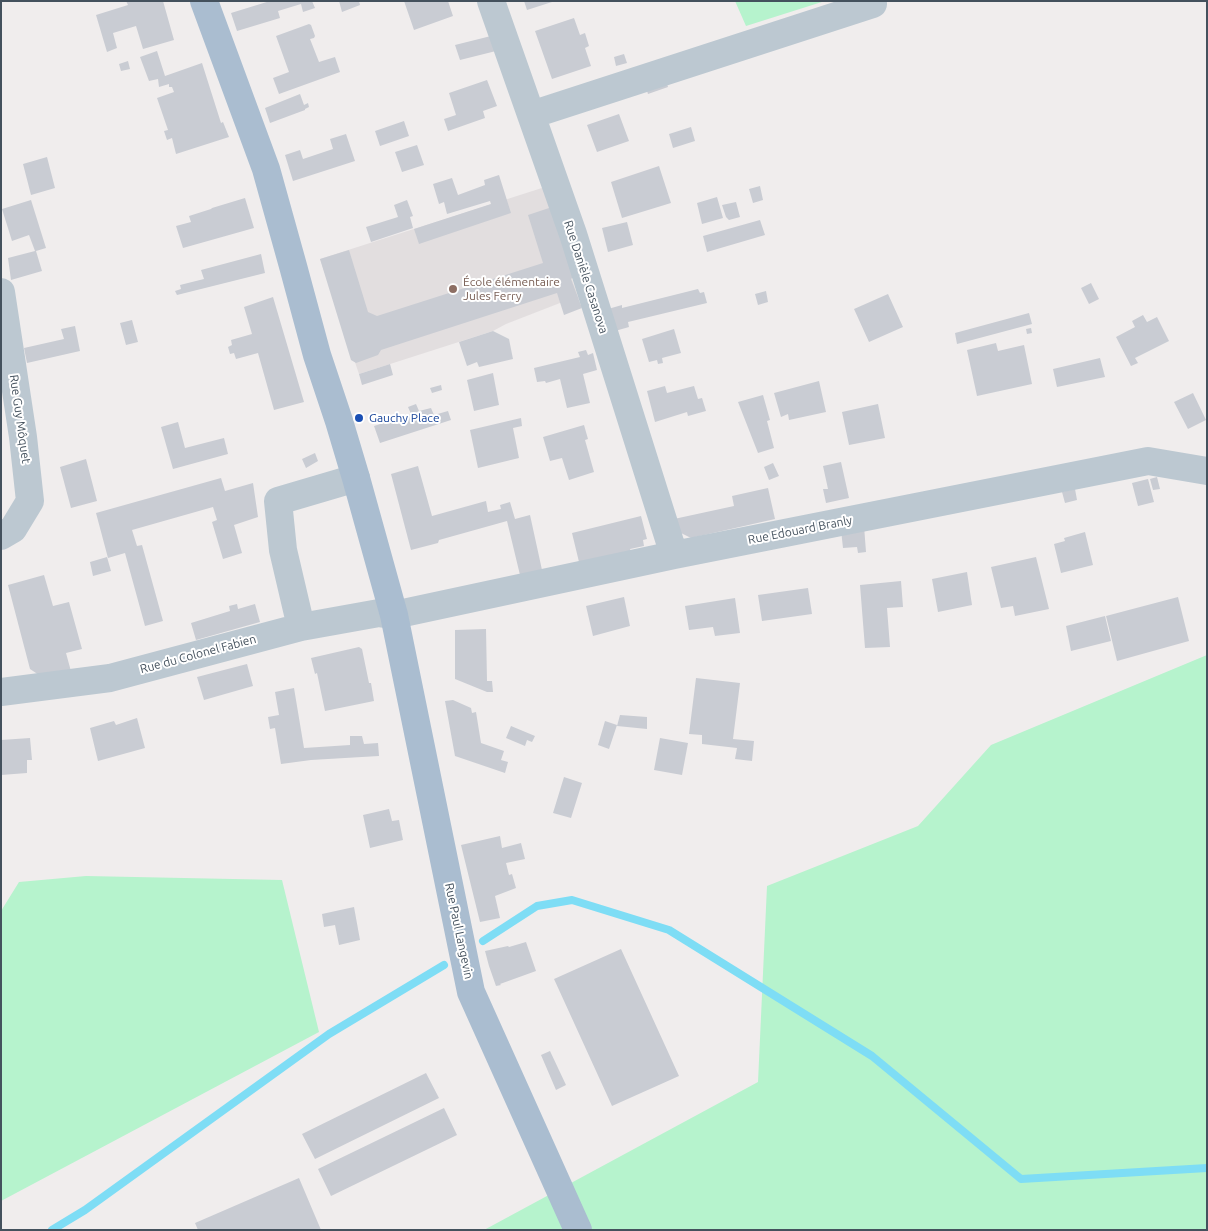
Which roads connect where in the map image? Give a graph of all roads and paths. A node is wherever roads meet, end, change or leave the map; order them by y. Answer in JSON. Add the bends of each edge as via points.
{"nodes":[{"id":1,"x":204,"y":1,"type":"edge"},
{"id":2,"x":491,"y":1,"type":"edge"},
{"id":3,"x":873,"y":4,"type":"dead end"},
{"id":4,"x":531,"y":115,"type":"junction"},
{"id":5,"x":1,"y":292,"type":"edge"},
{"id":6,"x":1207,"y":470,"type":"edge"},
{"id":7,"x":356,"y":478,"type":"junction"},
{"id":8,"x":1,"y":536,"type":"edge"},
{"id":9,"x":674,"y":555,"type":"junction"},
{"id":10,"x":394,"y":615,"type":"junction"},
{"id":11,"x":301,"y":627,"type":"junction"},
{"id":12,"x":2,"y":690,"type":"edge"},
{"id":13,"x":578,"y":1230,"type":"edge"}],
"edges":[{"from":1,"to":7,"type":"main road","name":"Rue Paul Langevin","via":[[266,169],[317,355]]},
{"from":2,"to":4,"type":"street","name":"Rue Danièle Casanova"},
{"from":3,"to":4,"type":"street"},
{"from":4,"to":9,"type":"street","name":"Rue Danièle Casanova","via":[[573,234]]},
{"from":5,"to":8,"type":"street","name":"Rue Guy Môquet","via":[[30,501],[12,529]]},
{"from":6,"to":9,"type":"street","name":"Rue Edouard Branly","via":[[1148,461]]},
{"from":7,"to":10,"type":"main road","name":"Rue Paul Langevin"},
{"from":7,"to":11,"type":"street","via":[[278,501],[283,550]]},
{"from":9,"to":10,"type":"street","name":"Rue Edouard Branly"},
{"from":10,"to":11,"type":"street","name":"Rue du Colonel Fabien","via":[[379,613]]},
{"from":10,"to":13,"type":"main road","name":"Rue Paul Langevin","via":[[471,992]]},
{"from":11,"to":12,"type":"street","name":"Rue du Colonel Fabien","via":[[110,678]]}]}
